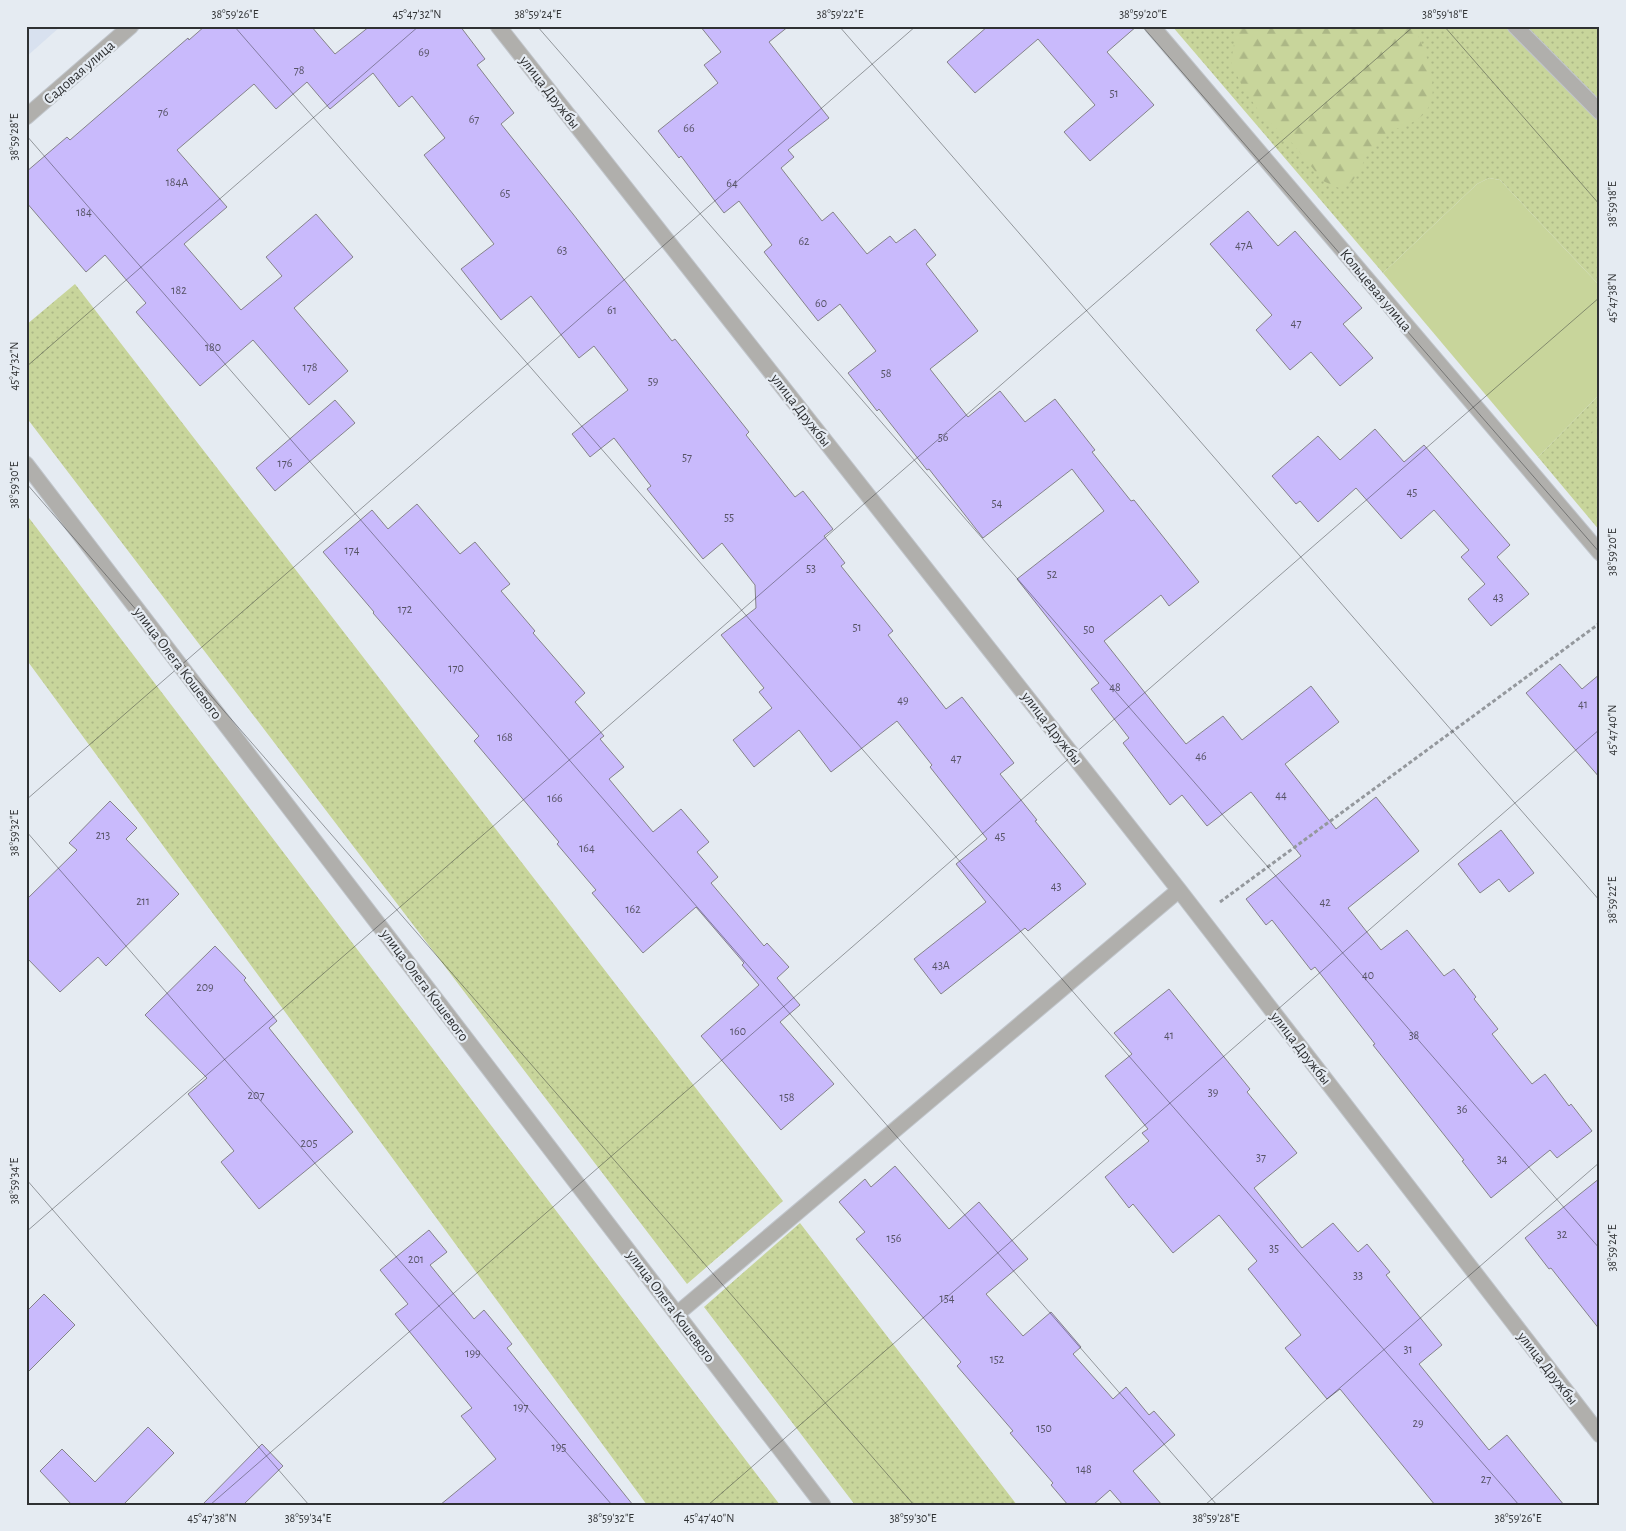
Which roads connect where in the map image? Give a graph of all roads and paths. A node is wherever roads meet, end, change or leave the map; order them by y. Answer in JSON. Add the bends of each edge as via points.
{"nodes":[{"id":1,"x":131,"y":26,"type":"edge"},
{"id":2,"x":498,"y":26,"type":"edge"},
{"id":3,"x":1152,"y":26,"type":"edge"},
{"id":4,"x":1515,"y":26,"type":"edge"},
{"id":5,"x":1600,"y":112,"type":"edge"},
{"id":6,"x":26,"y":117,"type":"edge"},
{"id":7,"x":26,"y":464,"type":"edge"},
{"id":8,"x":1600,"y":553,"type":"edge"},
{"id":9,"x":1600,"y":623,"type":"edge"},
{"id":10,"x":1179,"y":890,"type":"junction"},
{"id":11,"x":1200,"y":917,"type":"junction"},
{"id":12,"x":677,"y":1314,"type":"junction"},
{"id":13,"x":1600,"y":1435,"type":"edge"},
{"id":14,"x":823,"y":1505,"type":"edge"}],
"edges":[{"from":1,"to":6,"type":"street","name":"Садовая улица"},
{"from":2,"to":10,"type":"street","name":"улица Дружбы"},
{"from":3,"to":8,"type":"street","name":"Кольцевая улица"},
{"from":4,"to":5,"type":"street"},
{"from":7,"to":12,"type":"street","name":"улица Олега Кошевого"},
{"from":9,"to":11,"type":"path"},
{"from":10,"to":11,"type":"street","name":"улица Дружбы"},
{"from":10,"to":12,"type":"street"},
{"from":11,"to":13,"type":"street","name":"улица Дружбы"},
{"from":12,"to":14,"type":"street","name":"улица Олега Кошевого"}]}
